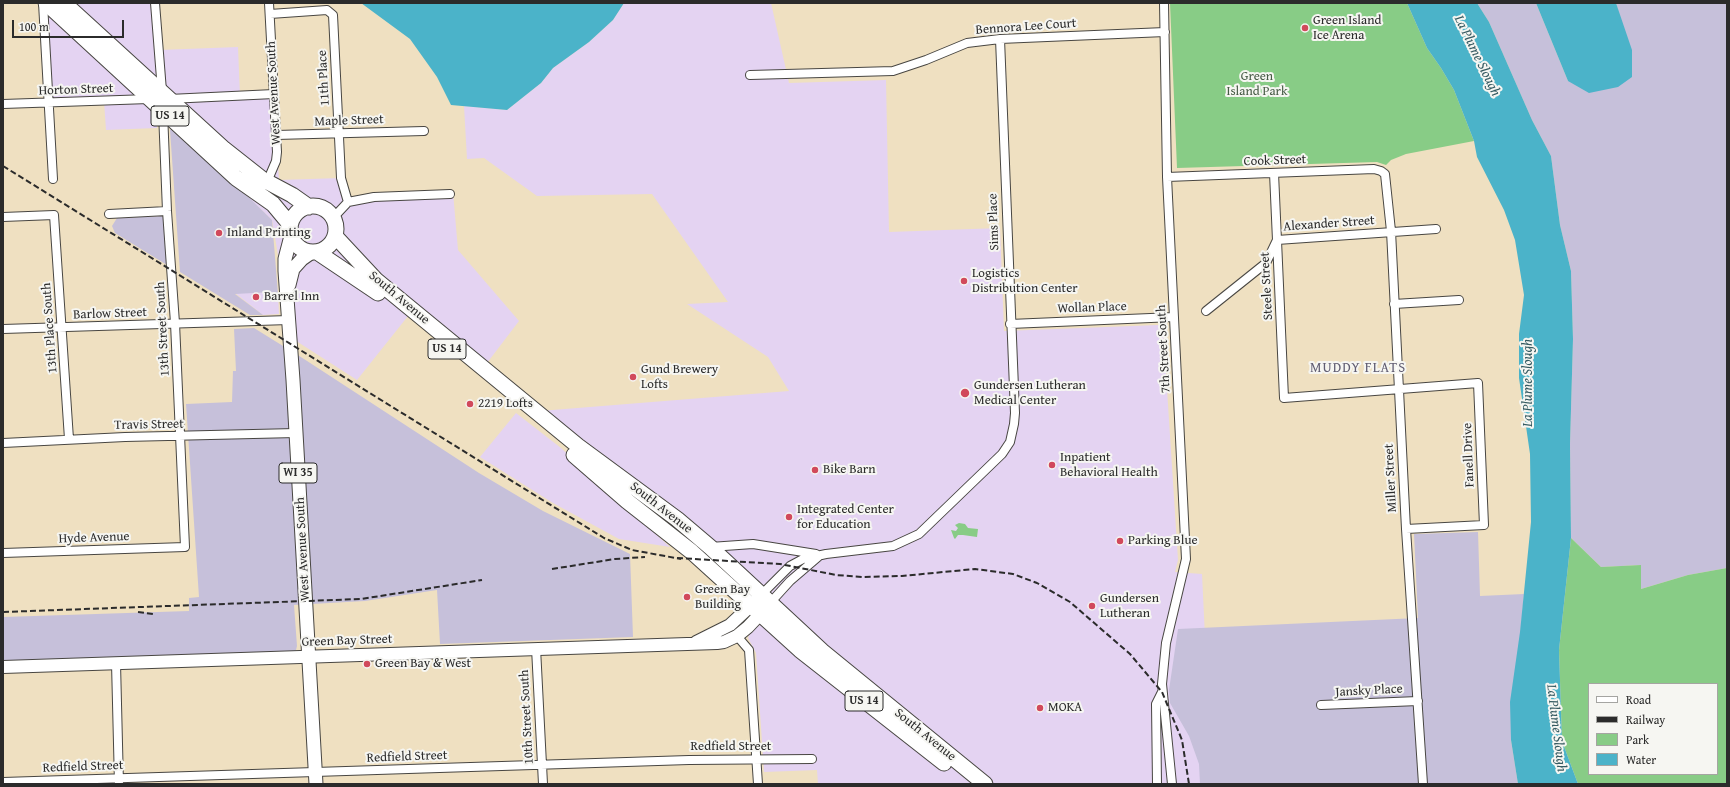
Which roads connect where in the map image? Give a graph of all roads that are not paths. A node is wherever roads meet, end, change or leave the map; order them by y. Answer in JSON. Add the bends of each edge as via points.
{"nodes":[{"id":1,"x":43,"y":3,"type":"edge"},
{"id":2,"x":46,"y":3,"type":"edge"},
{"id":3,"x":64,"y":3,"type":"edge"},
{"id":4,"x":155,"y":3,"type":"edge"},
{"id":5,"x":269,"y":3,"type":"edge"},
{"id":6,"x":1164,"y":3,"type":"edge"},
{"id":7,"x":270,"y":14,"type":"junction"},
{"id":8,"x":1165,"y":32,"type":"junction"},
{"id":9,"x":1000,"y":39,"type":"junction"},
{"id":10,"x":750,"y":76,"type":"dead end"},
{"id":11,"x":274,"y":94,"type":"junction"},
{"id":12,"x":161,"y":100,"type":"junction"},
{"id":13,"x":48,"y":103,"type":"junction"},
{"id":14,"x":3,"y":104,"type":"edge"},
{"id":15,"x":424,"y":131,"type":"dead end"},
{"id":16,"x":338,"y":133,"type":"junction"},
{"id":17,"x":276,"y":135,"type":"junction"},
{"id":18,"x":1384,"y":172,"type":"joint"},
{"id":19,"x":1274,"y":173,"type":"junction"},
{"id":20,"x":1167,"y":177,"type":"junction"},
{"id":21,"x":53,"y":179,"type":"dead end"},
{"id":22,"x":267,"y":182,"type":"junction"},
{"id":23,"x":450,"y":194,"type":"dead end"},
{"id":24,"x":348,"y":202,"type":"junction"},
{"id":25,"x":309,"y":207,"type":"junction"},
{"id":26,"x":167,"y":211,"type":"junction"},
{"id":27,"x":109,"y":214,"type":"dead end"},
{"id":28,"x":3,"y":216,"type":"edge"},
{"id":29,"x":333,"y":218,"type":"junction"},
{"id":30,"x":1436,"y":229,"type":"dead end"},
{"id":31,"x":1391,"y":232,"type":"junction"},
{"id":32,"x":291,"y":233,"type":"junction"},
{"id":33,"x":335,"y":236,"type":"junction"},
{"id":34,"x":1277,"y":240,"type":"junction"},
{"id":35,"x":314,"y":252,"type":"junction"},
{"id":36,"x":287,"y":290,"type":"junction"},
{"id":37,"x":1459,"y":300,"type":"dead end"},
{"id":38,"x":1394,"y":304,"type":"junction"},
{"id":39,"x":1206,"y":311,"type":"dead end"},
{"id":40,"x":1174,"y":316,"type":"junction"},
{"id":41,"x":289,"y":320,"type":"junction"},
{"id":42,"x":175,"y":323,"type":"junction"},
{"id":43,"x":1010,"y":324,"type":"junction"},
{"id":44,"x":62,"y":327,"type":"junction"},
{"id":45,"x":3,"y":329,"type":"edge"},
{"id":46,"x":1399,"y":390,"type":"junction"},
{"id":47,"x":296,"y":433,"type":"junction"},
{"id":48,"x":180,"y":436,"type":"junction"},
{"id":49,"x":69,"y":439,"type":"junction"},
{"id":50,"x":3,"y":442,"type":"edge"},
{"id":51,"x":1406,"y":529,"type":"junction"},
{"id":52,"x":185,"y":547,"type":"joint"},
{"id":53,"x":710,"y":547,"type":"junction"},
{"id":54,"x":3,"y":553,"type":"edge"},
{"id":55,"x":822,"y":555,"type":"junction"},
{"id":56,"x":761,"y":605,"type":"junction"},
{"id":57,"x":737,"y":636,"type":"junction"},
{"id":58,"x":693,"y":644,"type":"junction"},
{"id":59,"x":536,"y":648,"type":"junction"},
{"id":60,"x":309,"y":656,"type":"junction"},
{"id":61,"x":116,"y":663,"type":"junction"},
{"id":62,"x":3,"y":667,"type":"edge"},
{"id":63,"x":1162,"y":692,"type":"junction"},
{"id":64,"x":1418,"y":701,"type":"junction"},
{"id":65,"x":1321,"y":706,"type":"dead end"},
{"id":66,"x":757,"y":758,"type":"junction"},
{"id":67,"x":812,"y":760,"type":"dead end"},
{"id":68,"x":542,"y":764,"type":"junction"},
{"id":69,"x":316,"y":778,"type":"edge"},
{"id":70,"x":119,"y":781,"type":"edge"},
{"id":71,"x":3,"y":782,"type":"edge"},
{"id":72,"x":543,"y":784,"type":"edge"},
{"id":73,"x":758,"y":784,"type":"edge"},
{"id":74,"x":969,"y":784,"type":"edge"},
{"id":75,"x":985,"y":784,"type":"edge"},
{"id":76,"x":1157,"y":784,"type":"edge"},
{"id":77,"x":1172,"y":784,"type":"edge"},
{"id":78,"x":1423,"y":784,"type":"edge"}],
"edges":[{"from":1,"to":13,"type":"street"},
{"from":2,"to":12,"type":"highway","name":"South Avenue","number":"US 14"},
{"from":3,"to":12,"type":"highway","name":"South Avenue","number":"US 14"},
{"from":4,"to":12,"type":"street","name":"13th Street South"},
{"from":5,"to":7,"type":"street","name":"West Avenue South"},
{"from":6,"to":8,"type":"street","name":"7th Street South"},
{"from":7,"to":11,"type":"street","name":"West Avenue South"},
{"from":7,"to":16,"type":"street","name":"11th Place","via":[[328,10],[332,15]]},
{"from":8,"to":9,"type":"street","name":"Bennora Lee Court"},
{"from":8,"to":20,"type":"street","name":"7th Street South"},
{"from":9,"to":10,"type":"street","name":"Bennora Lee Court","via":[[967,44],[893,71]]},
{"from":9,"to":43,"type":"street","name":"Sims Place"},
{"from":11,"to":12,"type":"street","name":"Horton Street"},
{"from":11,"to":17,"type":"street","name":"West Avenue South"},
{"from":12,"to":13,"type":"street","name":"Horton Street"},
{"from":12,"to":22,"type":"highway","name":"South Avenue","number":"US 14"},
{"from":12,"to":26,"type":"street","name":"13th Street South"},
{"from":12,"to":32,"type":"highway","name":"South Avenue","number":"US 14","via":[[236,178],[273,204],[285,218]]},
{"from":13,"to":14,"type":"street","name":"Horton Street"},
{"from":13,"to":21,"type":"street"},
{"from":15,"to":16,"type":"street","name":"Maple Street"},
{"from":16,"to":17,"type":"street","name":"Maple Street"},
{"from":16,"to":24,"type":"street","name":"11th Place","via":[[341,178]]},
{"from":17,"to":22,"type":"street","name":"West Avenue South","via":[[276,161]]},
{"from":18,"to":19,"type":"street","name":"Cook Street","via":[[1374,169]]},
{"from":18,"to":31,"type":"street","name":"Miller Street","via":[[1387,180]]},
{"from":19,"to":20,"type":"street","name":"Cook Street"},
{"from":19,"to":34,"type":"street","name":"Steele Street"},
{"from":20,"to":40,"type":"street","name":"7th Street South"},
{"from":22,"to":25,"type":"highway","name":"South Avenue","number":"US 14"},
{"from":23,"to":24,"type":"street","via":[[374,197]]},
{"from":24,"to":29,"type":"street"},
{"from":25,"to":29,"type":"highway","name":"South Avenue","number":"US 14","via":[[324,210]]},
{"from":25,"to":32,"type":"highway","via":[[302,209],[294,217]]},
{"from":26,"to":27,"type":"street"},
{"from":26,"to":42,"type":"street","name":"13th Street South"},
{"from":28,"to":44,"type":"street","name":"13th Place South","via":[[54,215]]},
{"from":29,"to":33,"type":"highway"},
{"from":30,"to":31,"type":"street","name":"Alexander Street"},
{"from":31,"to":34,"type":"street","name":"Alexander Street"},
{"from":31,"to":38,"type":"street","name":"Miller Street"},
{"from":32,"to":35,"type":"highway","name":"South Avenue","number":"US 14","via":[[299,247]]},
{"from":32,"to":36,"type":"main road","name":"West Avenue South","number":"WI 35","via":[[285,258]]},
{"from":33,"to":35,"type":"highway","via":[[330,245]]},
{"from":33,"to":53,"type":"highway","name":"South Avenue","number":"US 14","via":[[376,280],[488,373]]},
{"from":34,"to":39,"type":"street","name":"Alexander Street","via":[[1266,263]]},
{"from":34,"to":46,"type":"street","name":"Steele Street","via":[[1284,398]]},
{"from":35,"to":36,"type":"main road","name":"West Avenue South","number":"WI 35","via":[[302,259],[293,269]]},
{"from":35,"to":56,"type":"highway","name":"South Avenue","number":"US 14","via":[[386,298],[628,501]]},
{"from":36,"to":41,"type":"main road","name":"West Avenue South","number":"WI 35"},
{"from":37,"to":38,"type":"street"},
{"from":38,"to":46,"type":"street","name":"Miller Street"},
{"from":40,"to":43,"type":"street","name":"Wollan Place"},
{"from":40,"to":63,"type":"street","name":"7th Street South","via":[[1186,559],[1166,643]]},
{"from":41,"to":42,"type":"street","name":"Barlow Street"},
{"from":41,"to":47,"type":"main road","name":"West Avenue South","number":"WI 35"},
{"from":42,"to":44,"type":"street","name":"Barlow Street"},
{"from":42,"to":48,"type":"street","name":"13th Street South"},
{"from":43,"to":55,"type":"street","name":"Sims Place","via":[[1014,424],[1006,449],[922,532],[909,540],[882,548]]},
{"from":44,"to":45,"type":"street","name":"Barlow Street"},
{"from":44,"to":49,"type":"street","name":"13th Place South"},
{"from":46,"to":51,"type":"street","name":"Miller Street"},
{"from":46,"to":51,"type":"street","name":"Fanell Drive","via":[[1478,383],[1484,525]]},
{"from":47,"to":48,"type":"street","name":"Travis Street"},
{"from":47,"to":60,"type":"main road","name":"West Avenue South","number":"WI 35"},
{"from":48,"to":49,"type":"street","name":"Travis Street"},
{"from":48,"to":52,"type":"street","name":"13th Street South"},
{"from":49,"to":50,"type":"street","name":"Travis Street"},
{"from":51,"to":64,"type":"street","name":"Miller Street"},
{"from":52,"to":54,"type":"street","name":"Hyde Avenue"},
{"from":53,"to":55,"type":"street","name":"Sims Place","via":[[753,544]]},
{"from":53,"to":56,"type":"highway","name":"South Avenue","number":"US 14"},
{"from":55,"to":56,"type":"street"},
{"from":55,"to":56,"type":"street","name":"Sims Place","via":[[803,559],[790,566]]},
{"from":56,"to":57,"type":"street","name":"Green Bay Street"},
{"from":56,"to":58,"type":"street","name":"Green Bay Street"},
{"from":56,"to":74,"type":"highway","name":"South Avenue","number":"US 14","via":[[822,668]]},
{"from":56,"to":75,"type":"highway","name":"South Avenue","number":"US 14"},
{"from":57,"to":58,"type":"street","name":"Green Bay Street","via":[[724,642]]},
{"from":57,"to":66,"type":"street","via":[[749,650]]},
{"from":58,"to":59,"type":"street","name":"Green Bay Street"},
{"from":59,"to":60,"type":"street","name":"Green Bay Street"},
{"from":59,"to":68,"type":"street","name":"10th Street South"},
{"from":60,"to":61,"type":"street","name":"Green Bay Street"},
{"from":60,"to":69,"type":"main road","name":"West Avenue South","number":"WI 35"},
{"from":61,"to":62,"type":"street","name":"Green Bay Street"},
{"from":61,"to":70,"type":"street"},
{"from":63,"to":76,"type":"street","name":"7th Street South","via":[[1156,704]]},
{"from":63,"to":77,"type":"street","name":"7th Street South"},
{"from":64,"to":65,"type":"street","name":"Jansky Place"},
{"from":64,"to":78,"type":"street","name":"Miller Street"},
{"from":66,"to":67,"type":"street","name":"Redfield Street"},
{"from":66,"to":68,"type":"street","name":"Redfield Street"},
{"from":66,"to":73,"type":"street"},
{"from":68,"to":69,"type":"street","name":"Redfield Street"},
{"from":68,"to":72,"type":"street","name":"10th Street South"},
{"from":69,"to":70,"type":"street","name":"Redfield Street"},
{"from":70,"to":71,"type":"street","name":"Redfield Street"}]}
